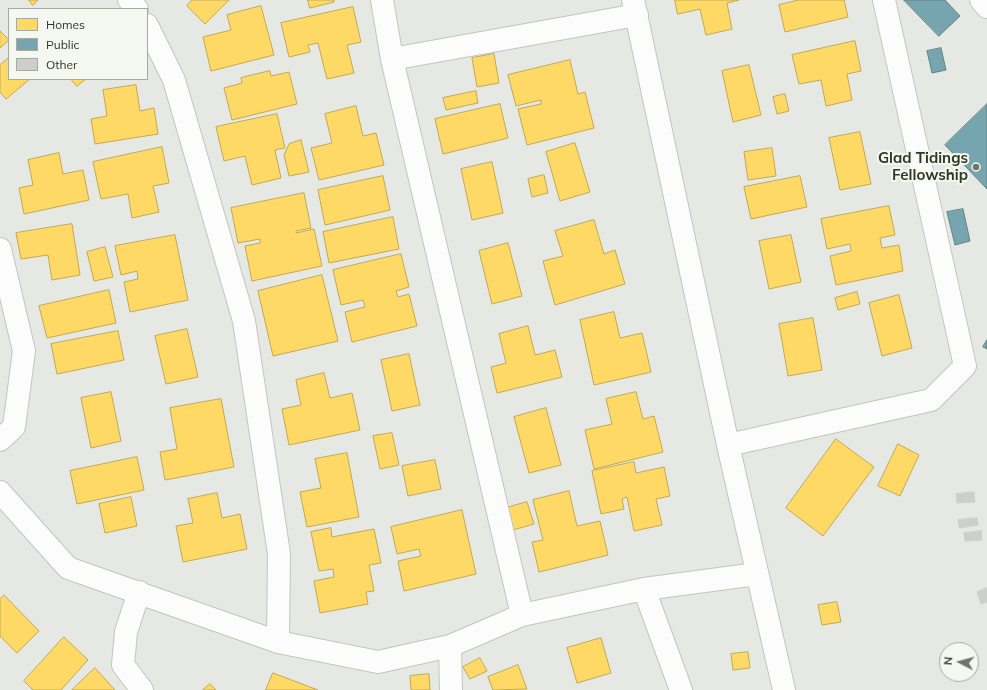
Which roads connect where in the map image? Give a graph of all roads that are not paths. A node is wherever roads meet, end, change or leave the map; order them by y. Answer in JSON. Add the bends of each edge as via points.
{"nodes":[{"id":1,"x":129,"y":0,"type":"edge"},
{"id":2,"x":382,"y":0,"type":"edge"},
{"id":3,"x":884,"y":0,"type":"edge"},
{"id":4,"x":981,"y":0,"type":"edge"},
{"id":5,"x":987,"y":7,"type":"edge"},
{"id":6,"x":135,"y":8,"type":"edge"},
{"id":7,"x":635,"y":8,"type":"edge"},
{"id":8,"x":148,"y":27,"type":"edge"},
{"id":9,"x":392,"y":59,"type":"junction"},
{"id":10,"x":0,"y":249,"type":"edge"},
{"id":11,"x":0,"y":440,"type":"edge"},
{"id":12,"x":728,"y":446,"type":"junction"},
{"id":13,"x":0,"y":492,"type":"edge"},
{"id":14,"x":757,"y":574,"type":"junction"},
{"id":15,"x":644,"y":589,"type":"junction"},
{"id":16,"x":139,"y":592,"type":"junction"},
{"id":17,"x":522,"y":615,"type":"junction"},
{"id":18,"x":278,"y":642,"type":"junction"},
{"id":19,"x":450,"y":646,"type":"junction"},
{"id":20,"x":142,"y":690,"type":"edge"},
{"id":21,"x":451,"y":690,"type":"edge"},
{"id":22,"x":681,"y":690,"type":"edge"},
{"id":23,"x":784,"y":690,"type":"edge"}],
"edges":[{"from":1,"to":6,"type":"street"},
{"from":2,"to":9,"type":"street"},
{"from":3,"to":12,"type":"street","via":[[965,366],[931,400]]},
{"from":4,"to":5,"type":"street"},
{"from":7,"to":9,"type":"street"},
{"from":7,"to":12,"type":"street"},
{"from":8,"to":18,"type":"street","via":[[174,80],[244,321],[279,554]]},
{"from":9,"to":17,"type":"street"},
{"from":10,"to":11,"type":"street","via":[[24,351],[14,427]]},
{"from":12,"to":14,"type":"street"},
{"from":13,"to":16,"type":"street","via":[[68,568]]},
{"from":14,"to":15,"type":"street"},
{"from":14,"to":23,"type":"street"},
{"from":15,"to":17,"type":"street"},
{"from":15,"to":22,"type":"street"},
{"from":16,"to":18,"type":"street"},
{"from":16,"to":20,"type":"street","via":[[126,632],[124,666]]},
{"from":17,"to":19,"type":"street"},
{"from":18,"to":19,"type":"street","via":[[378,662]]},
{"from":19,"to":21,"type":"street"}]}
